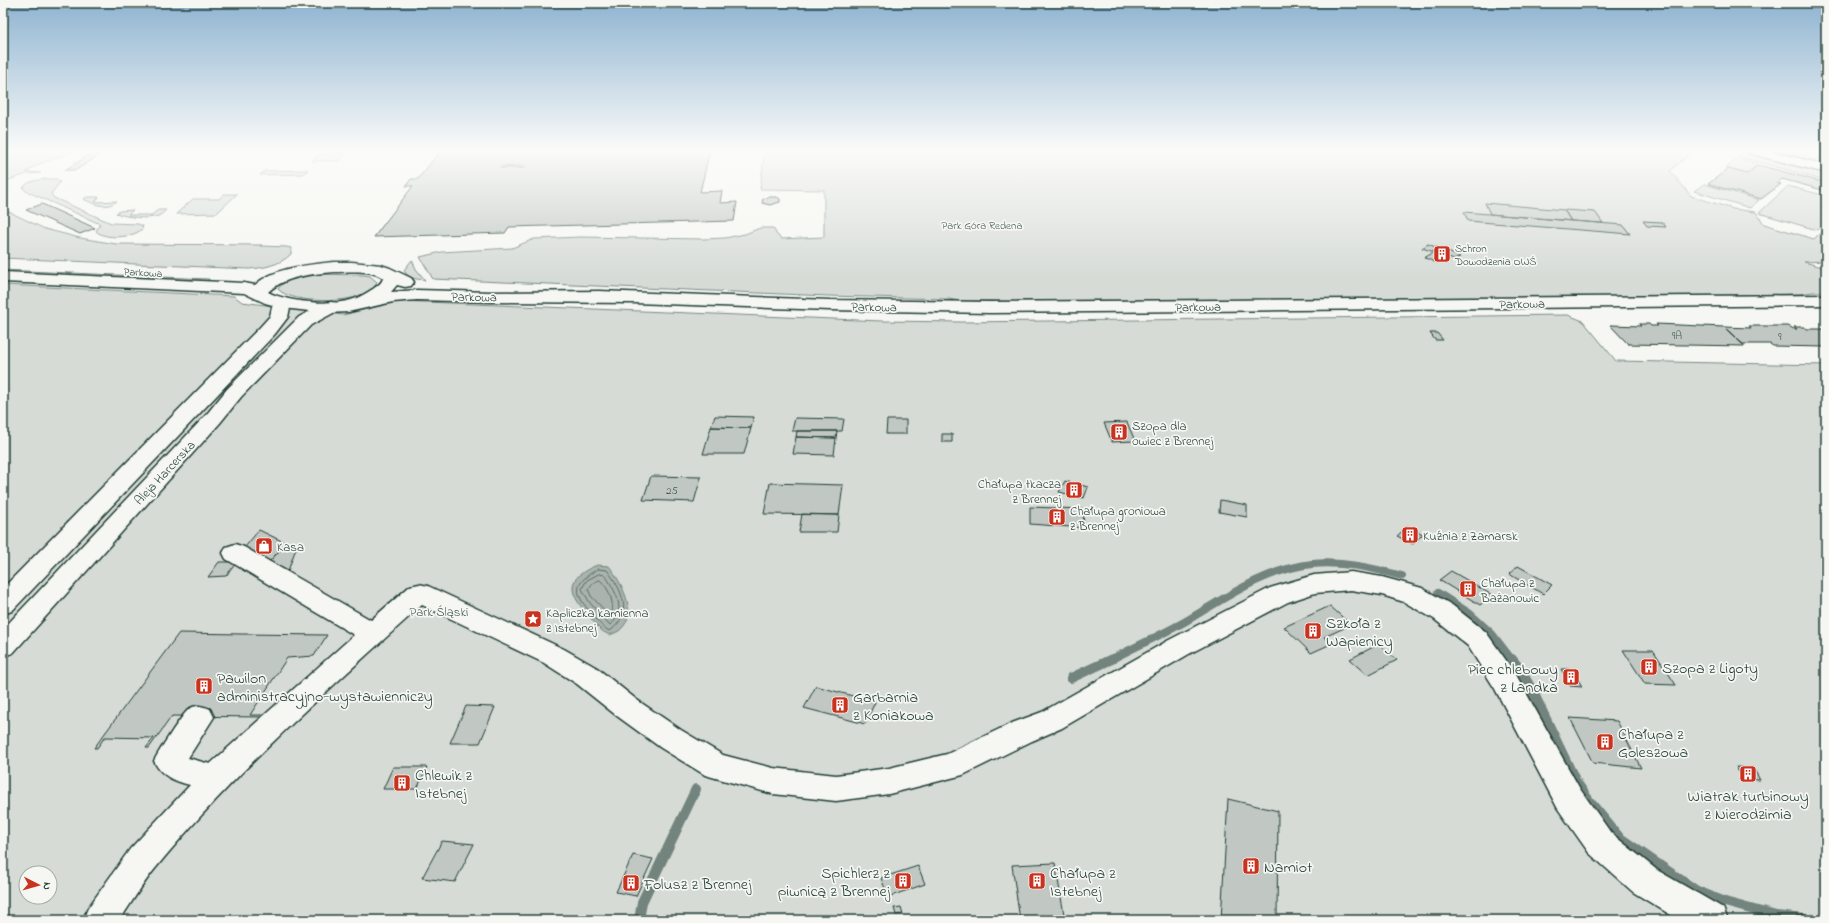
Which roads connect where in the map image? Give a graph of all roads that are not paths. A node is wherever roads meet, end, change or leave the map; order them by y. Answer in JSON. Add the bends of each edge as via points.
{"nodes":[{"id":1,"x":3,"y":266,"type":"edge"},
{"id":2,"x":283,"y":275,"type":"junction"},
{"id":3,"x":392,"y":276,"type":"junction"},
{"id":4,"x":3,"y":277,"type":"edge"},
{"id":5,"x":258,"y":292,"type":"junction"},
{"id":6,"x":570,"y":295,"type":"junction"},
{"id":7,"x":1826,"y":300,"type":"edge"},
{"id":8,"x":282,"y":303,"type":"junction"},
{"id":9,"x":356,"y":305,"type":"junction"},
{"id":10,"x":331,"y":307,"type":"junction"},
{"id":11,"x":150,"y":452,"type":"junction"},
{"id":12,"x":182,"y":453,"type":"junction"},
{"id":13,"x":235,"y":553,"type":"dead end"},
{"id":14,"x":3,"y":604,"type":"edge"},
{"id":15,"x":373,"y":633,"type":"junction"},
{"id":16,"x":3,"y":646,"type":"edge"},
{"id":17,"x":200,"y":717,"type":"dead end"},
{"id":18,"x":215,"y":779,"type":"junction"},
{"id":19,"x":100,"y":920,"type":"edge"},
{"id":20,"x":1711,"y":920,"type":"edge"}],
"edges":[{"from":1,"to":2,"type":"street","name":"Parkowa","via":[[261,278]]},
{"from":2,"to":3,"type":"street","name":"Parkowa","via":[[306,270],[351,268],[378,270]]},
{"from":2,"to":5,"type":"street","via":[[263,285]]},
{"from":3,"to":6,"type":"street","name":"Parkowa","via":[[411,284]]},
{"from":3,"to":9,"type":"street","via":[[392,281],[385,288]]},
{"from":4,"to":5,"type":"street","name":"Parkowa","via":[[242,288]]},
{"from":5,"to":8,"type":"street","name":"Parkowa"},
{"from":6,"to":7,"type":"street","name":"Parkowa","via":[[955,308]]},
{"from":6,"to":9,"type":"street","name":"Parkowa","via":[[404,295]]},
{"from":8,"to":10,"type":"street","name":"Parkowa"},
{"from":8,"to":11,"type":"street","name":"Aleja Harcerska","via":[[278,320]]},
{"from":9,"to":10,"type":"street","name":"Parkowa"},
{"from":10,"to":12,"type":"street","name":"Aleja Harcerska","via":[[305,321],[234,393]]},
{"from":11,"to":12,"type":"street"},
{"from":11,"to":14,"type":"street","name":"Aleja Harcerska"},
{"from":12,"to":16,"type":"street","name":"Aleja Harcerska"},
{"from":13,"to":15,"type":"street"},
{"from":15,"to":18,"type":"street"},
{"from":15,"to":20,"type":"street","via":[[419,593],[554,656],[587,676],[671,739],[716,766],[773,780],[836,788],[889,781],[952,766],[1052,720],[1179,646],[1279,595],[1314,584],[1351,581],[1382,586],[1413,595],[1443,612],[1477,639],[1505,681],[1569,800],[1600,843],[1645,881]]},
{"from":17,"to":18,"type":"street","via":[[169,761],[181,770]]},
{"from":18,"to":19,"type":"street","via":[[142,860]]}]}
